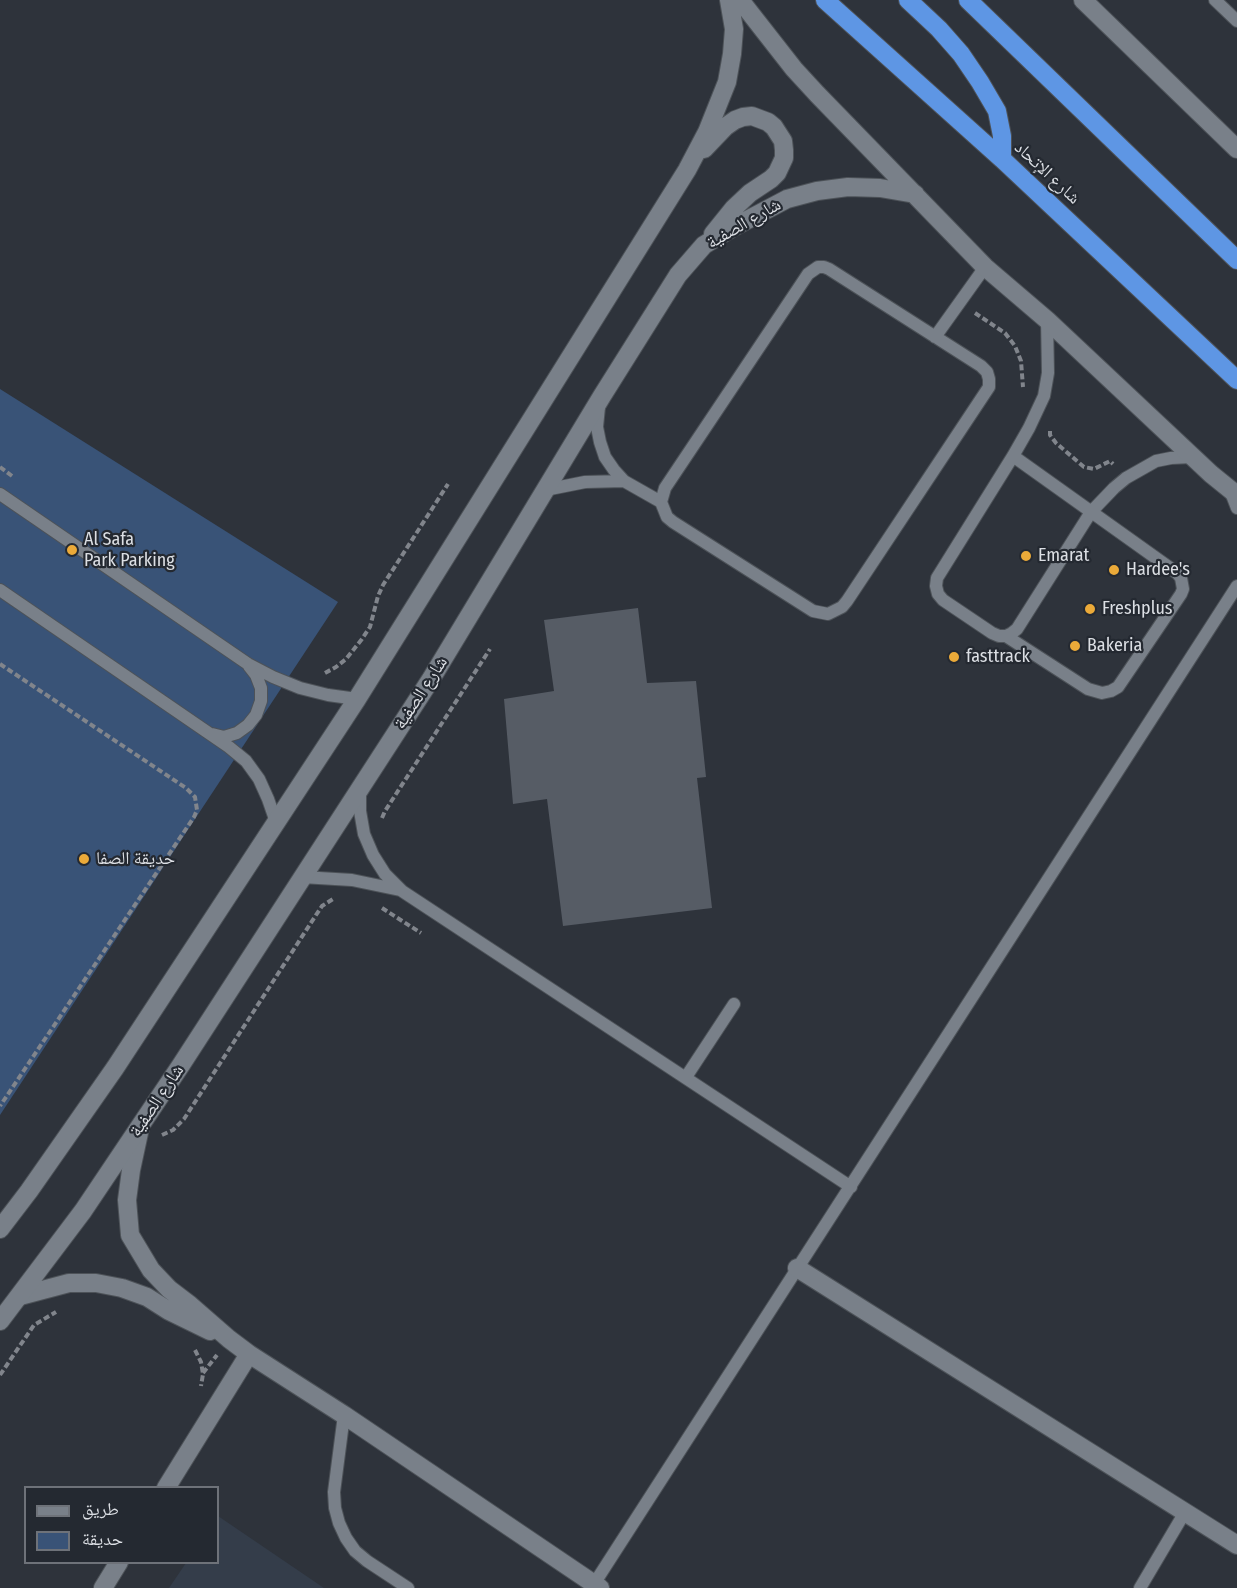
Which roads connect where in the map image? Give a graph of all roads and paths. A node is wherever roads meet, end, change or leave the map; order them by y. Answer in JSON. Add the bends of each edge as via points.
{"nodes":[{"id":1,"x":729,"y":0,"type":"edge"},
{"id":2,"x":740,"y":0,"type":"edge"},
{"id":3,"x":825,"y":0,"type":"edge"},
{"id":4,"x":908,"y":0,"type":"edge"},
{"id":5,"x":968,"y":0,"type":"edge"},
{"id":6,"x":1215,"y":0,"type":"edge"},
{"id":7,"x":1088,"y":1,"type":"edge"},
{"id":8,"x":1237,"y":21,"type":"edge"},
{"id":9,"x":1237,"y":149,"type":"edge"},
{"id":10,"x":1002,"y":159,"type":"junction"},
{"id":11,"x":687,"y":170,"type":"junction"},
{"id":12,"x":915,"y":194,"type":"junction"},
{"id":13,"x":704,"y":245,"type":"junction"},
{"id":14,"x":1237,"y":260,"type":"edge"},
{"id":15,"x":985,"y":267,"type":"junction"},
{"id":16,"x":960,"y":303,"type":"junction"},
{"id":17,"x":1047,"y":320,"type":"junction"},
{"id":18,"x":935,"y":337,"type":"junction"},
{"id":19,"x":1237,"y":380,"type":"edge"},
{"id":20,"x":1023,"y":394,"type":"dead end"},
{"id":21,"x":602,"y":396,"type":"junction"},
{"id":22,"x":1051,"y":424,"type":"dead end"},
{"id":23,"x":1013,"y":456,"type":"junction"},
{"id":24,"x":1192,"y":457,"type":"junction"},
{"id":25,"x":0,"y":467,"type":"edge"},
{"id":26,"x":1126,"y":477,"type":"junction"},
{"id":27,"x":20,"y":481,"type":"dead end"},
{"id":28,"x":624,"y":481,"type":"junction"},
{"id":29,"x":448,"y":484,"type":"dead end"},
{"id":30,"x":545,"y":489,"type":"junction"},
{"id":31,"x":1233,"y":492,"type":"edge"},
{"id":32,"x":0,"y":495,"type":"edge"},
{"id":33,"x":661,"y":502,"type":"junction"},
{"id":34,"x":1237,"y":508,"type":"edge"},
{"id":35,"x":1090,"y":512,"type":"junction"},
{"id":36,"x":1237,"y":579,"type":"edge"},
{"id":37,"x":1235,"y":589,"type":"edge"},
{"id":38,"x":0,"y":590,"type":"edge"},
{"id":39,"x":1006,"y":636,"type":"junction"},
{"id":40,"x":490,"y":649,"type":"dead end"},
{"id":41,"x":0,"y":664,"type":"edge"},
{"id":42,"x":248,"y":664,"type":"junction"},
{"id":43,"x":315,"y":677,"type":"dead end"},
{"id":44,"x":357,"y":699,"type":"junction"},
{"id":45,"x":210,"y":734,"type":"junction"},
{"id":46,"x":360,"y":787,"type":"junction"},
{"id":47,"x":276,"y":822,"type":"junction"},
{"id":48,"x":381,"y":822,"type":"dead end"},
{"id":49,"x":302,"y":877,"type":"junction"},
{"id":50,"x":402,"y":891,"type":"junction"},
{"id":51,"x":340,"y":896,"type":"dead end"},
{"id":52,"x":378,"y":905,"type":"dead end"},
{"id":53,"x":421,"y":933,"type":"dead end"},
{"id":54,"x":734,"y":1004,"type":"dead end"},
{"id":55,"x":686,"y":1077,"type":"junction"},
{"id":56,"x":0,"y":1106,"type":"edge"},
{"id":57,"x":140,"y":1128,"type":"junction"},
{"id":58,"x":154,"y":1141,"type":"dead end"},
{"id":59,"x":851,"y":1187,"type":"junction"},
{"id":60,"x":0,"y":1229,"type":"edge"},
{"id":61,"x":797,"y":1268,"type":"junction"},
{"id":62,"x":20,"y":1296,"type":"junction"},
{"id":63,"x":64,"y":1308,"type":"dead end"},
{"id":64,"x":0,"y":1321,"type":"edge"},
{"id":65,"x":229,"y":1339,"type":"junction"},
{"id":66,"x":190,"y":1344,"type":"dead end"},
{"id":67,"x":249,"y":1354,"type":"junction"},
{"id":68,"x":0,"y":1375,"type":"edge"},
{"id":69,"x":200,"y":1392,"type":"dead end"},
{"id":70,"x":344,"y":1414,"type":"junction"},
{"id":71,"x":167,"y":1486,"type":"edge"},
{"id":72,"x":1185,"y":1512,"type":"junction"},
{"id":73,"x":1237,"y":1545,"type":"edge"},
{"id":74,"x":118,"y":1564,"type":"edge"},
{"id":75,"x":597,"y":1586,"type":"edge"},
{"id":76,"x":103,"y":1588,"type":"edge"},
{"id":77,"x":408,"y":1588,"type":"edge"},
{"id":78,"x":1140,"y":1588,"type":"edge"}],
"edges":[{"from":1,"to":11,"type":"main road","via":[[734,29],[726,82]]},
{"from":2,"to":12,"type":"main road","via":[[794,69]]},
{"from":3,"to":10,"type":"highway","name":"شارع الإتحاد"},
{"from":4,"to":10,"type":"highway","via":[[939,28],[980,82],[997,111]]},
{"from":5,"to":14,"type":"highway"},
{"from":6,"to":8,"type":"lane"},
{"from":7,"to":9,"type":"main road"},
{"from":10,"to":19,"type":"highway","name":"شارع الإتحاد"},
{"from":11,"to":13,"type":"main road","via":[[725,127],[743,117],[768,122],[783,141],[784,158],[777,173],[734,208]]},
{"from":11,"to":44,"type":"main road"},
{"from":12,"to":13,"type":"main road","name":"شارع الصفية","via":[[848,187],[817,191],[787,199]]},
{"from":12,"to":15,"type":"main road"},
{"from":13,"to":21,"type":"main road","name":"شارع الصفية","via":[[678,275]]},
{"from":15,"to":16,"type":"lane"},
{"from":15,"to":17,"type":"main road"},
{"from":16,"to":18,"type":"lane"},
{"from":16,"to":20,"type":"path","via":[[1005,333],[1015,346],[1023,373]]},
{"from":17,"to":23,"type":"lane","via":[[1047,383],[1040,406]]},
{"from":17,"to":24,"type":"main road"},
{"from":18,"to":33,"type":"lane","via":[[829,269],[813,270],[665,488]]},
{"from":18,"to":33,"type":"lane","via":[[981,366],[987,372],[989,387],[847,602],[835,611],[813,611],[673,522]]},
{"from":21,"to":28,"type":"lane","via":[[597,427],[600,442],[605,457]]},
{"from":21,"to":30,"type":"main road","name":"شارع الصفية"},
{"from":22,"to":26,"type":"path","via":[[1050,435],[1056,444],[1084,466],[1094,469],[1110,461]]},
{"from":23,"to":35,"type":"lane"},
{"from":23,"to":39,"type":"lane","via":[[941,571],[936,586],[944,600],[992,633]]},
{"from":24,"to":26,"type":"lane","via":[[1156,461]]},
{"from":24,"to":31,"type":"main road"},
{"from":25,"to":27,"type":"path"},
{"from":26,"to":35,"type":"lane"},
{"from":28,"to":30,"type":"lane"},
{"from":28,"to":33,"type":"lane"},
{"from":29,"to":43,"type":"path","via":[[383,585],[370,627],[362,639],[336,667]]},
{"from":30,"to":46,"type":"main road","name":"شارع الصفية","via":[[431,679]]},
{"from":31,"to":34,"type":"lane"},
{"from":32,"to":42,"type":"lane"},
{"from":35,"to":39,"type":"lane","via":[[1017,629]]},
{"from":35,"to":39,"type":"lane","via":[[1178,573],[1183,584],[1181,594],[1118,687],[1102,693],[1088,689]]},
{"from":36,"to":37,"type":"lane"},
{"from":37,"to":59,"type":"lane"},
{"from":38,"to":45,"type":"lane"},
{"from":40,"to":48,"type":"path"},
{"from":41,"to":56,"type":"path","via":[[186,788],[195,797],[197,810]]},
{"from":42,"to":44,"type":"lane","via":[[300,688]]},
{"from":42,"to":45,"type":"lane","via":[[261,688],[256,715],[237,733]]},
{"from":44,"to":47,"type":"main road"},
{"from":45,"to":47,"type":"lane","via":[[246,761],[260,779]]},
{"from":46,"to":49,"type":"main road","name":"شارع الصفية"},
{"from":46,"to":50,"type":"lane","via":[[364,834],[385,874]]},
{"from":47,"to":60,"type":"main road","via":[[115,1068]]},
{"from":49,"to":50,"type":"lane","via":[[352,880]]},
{"from":49,"to":57,"type":"main road","name":"شارع الصفية"},
{"from":50,"to":55,"type":"lane"},
{"from":51,"to":58,"type":"path","via":[[322,906],[184,1119]]},
{"from":52,"to":53,"type":"path"},
{"from":54,"to":55,"type":"lane"},
{"from":55,"to":59,"type":"lane"},
{"from":57,"to":62,"type":"main road","name":"شارع الصفية"},
{"from":57,"to":65,"type":"main road","via":[[127,1200],[130,1235],[151,1270],[169,1289]]},
{"from":59,"to":61,"type":"lane"},
{"from":61,"to":72,"type":"main road"},
{"from":61,"to":75,"type":"lane"},
{"from":62,"to":64,"type":"main road","name":"شارع الصفية"},
{"from":62,"to":65,"type":"main road","via":[[69,1283],[122,1288]]},
{"from":63,"to":68,"type":"path","via":[[34,1325]]},
{"from":65,"to":67,"type":"main road"},
{"from":66,"to":69,"type":"path","via":[[201,1362]]},
{"from":67,"to":70,"type":"main road"},
{"from":67,"to":71,"type":"main road"},
{"from":70,"to":75,"type":"main road"},
{"from":70,"to":77,"type":"lane","via":[[334,1492],[339,1523],[356,1551]]},
{"from":72,"to":73,"type":"main road"},
{"from":72,"to":78,"type":"lane"},
{"from":74,"to":76,"type":"main road"}]}
